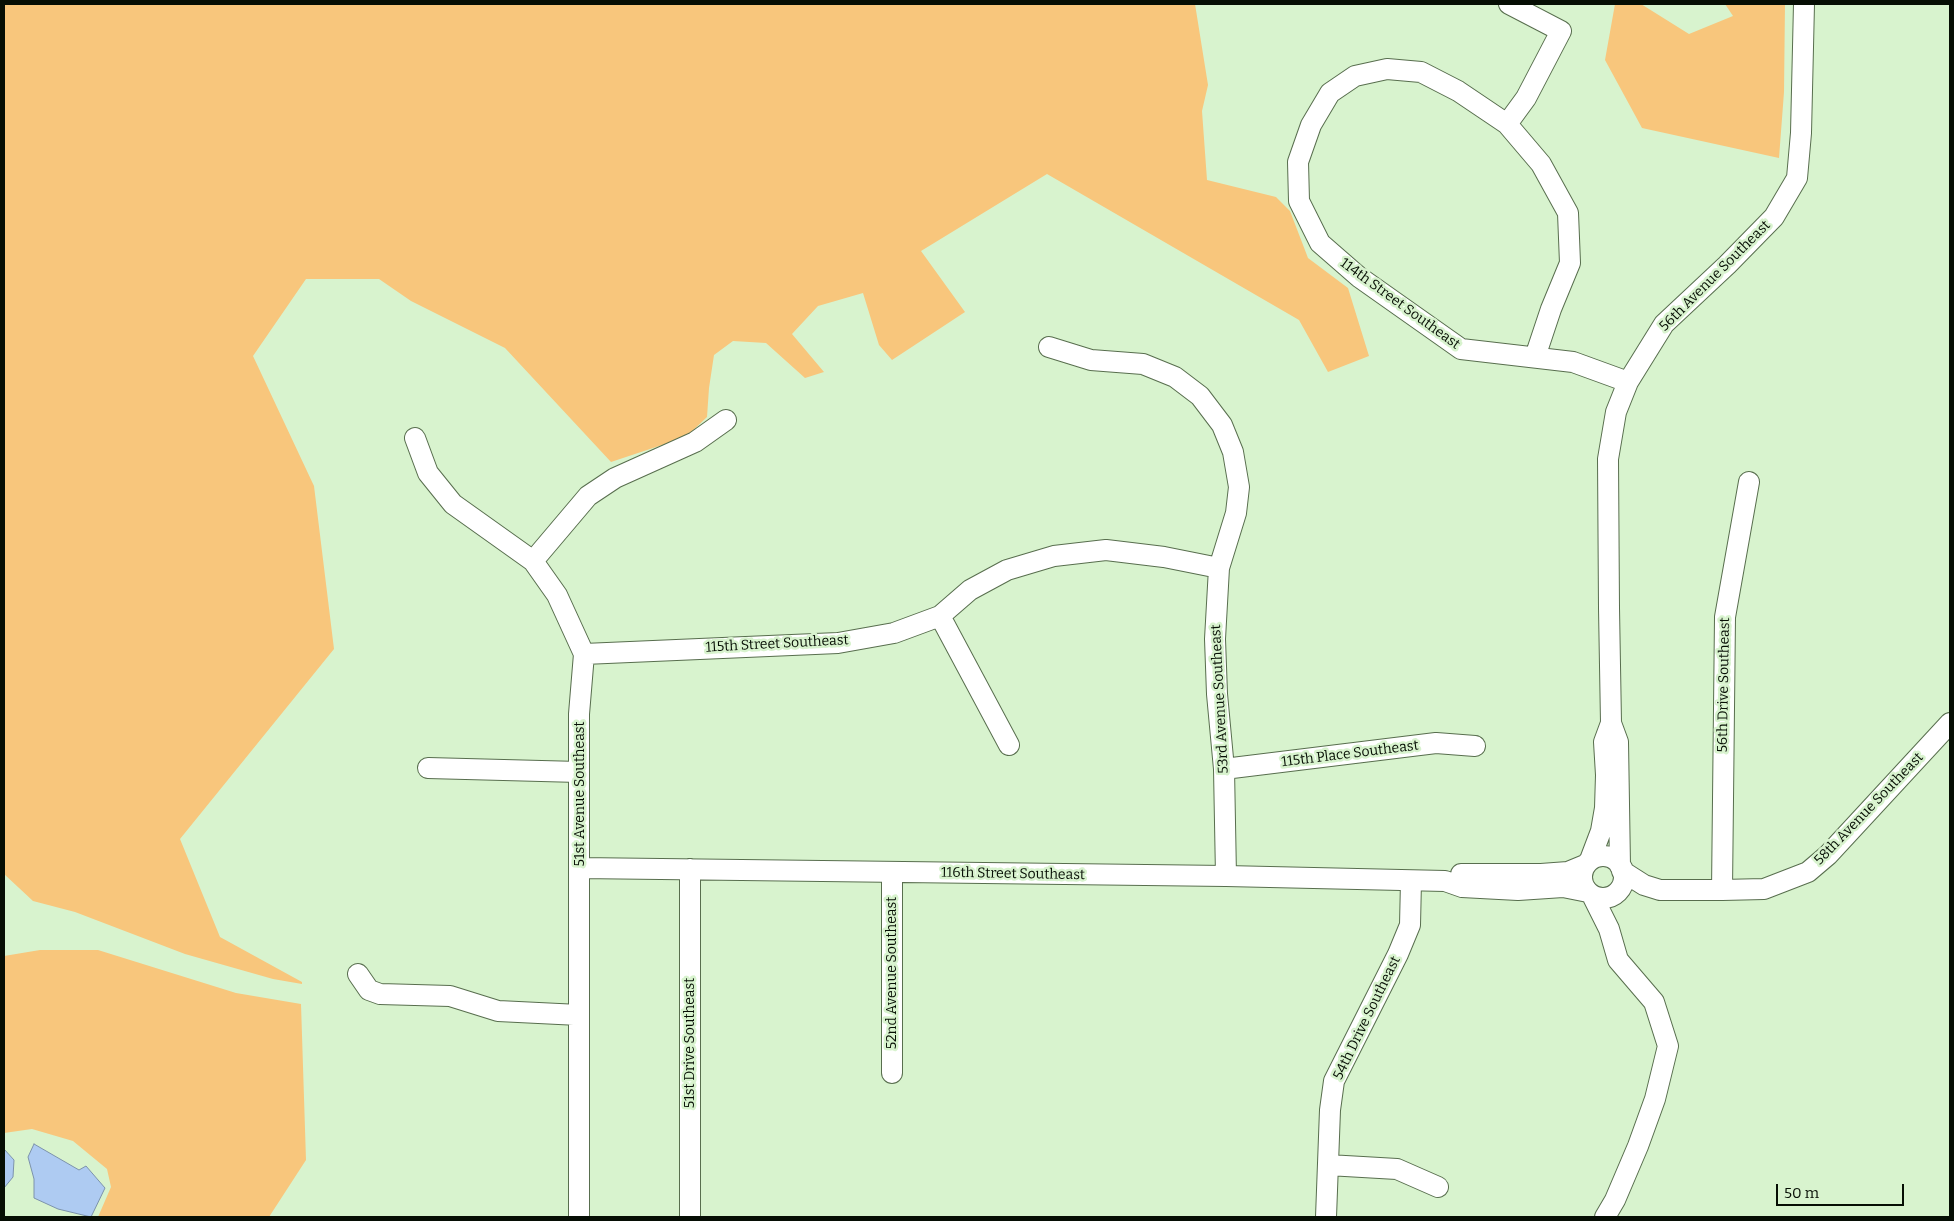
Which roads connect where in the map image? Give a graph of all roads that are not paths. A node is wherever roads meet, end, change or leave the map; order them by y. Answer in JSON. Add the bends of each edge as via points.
{"nodes":[{"id":1,"x":1509,"y":4,"type":"edge"},
{"id":2,"x":1804,"y":4,"type":"edge"},
{"id":3,"x":1507,"y":124,"type":"junction"},
{"id":4,"x":1049,"y":347,"type":"dead end"},
{"id":5,"x":1535,"y":357,"type":"junction"},
{"id":6,"x":1628,"y":382,"type":"junction"},
{"id":7,"x":726,"y":420,"type":"dead end"},
{"id":8,"x":415,"y":438,"type":"dead end"},
{"id":9,"x":1749,"y":482,"type":"dead end"},
{"id":10,"x":533,"y":560,"type":"junction"},
{"id":11,"x":1219,"y":568,"type":"junction"},
{"id":12,"x":940,"y":616,"type":"junction"},
{"id":13,"x":584,"y":654,"type":"junction"},
{"id":14,"x":1610,"y":722,"type":"junction"},
{"id":15,"x":1950,"y":723,"type":"edge"},
{"id":16,"x":1009,"y":745,"type":"dead end"},
{"id":17,"x":1476,"y":746,"type":"dead end"},
{"id":18,"x":428,"y":768,"type":"dead end"},
{"id":19,"x":1224,"y":769,"type":"junction"},
{"id":20,"x":579,"y":772,"type":"junction"},
{"id":21,"x":1588,"y":863,"type":"junction"},
{"id":22,"x":580,"y":868,"type":"junction"},
{"id":23,"x":1621,"y":868,"type":"junction"},
{"id":24,"x":690,"y":869,"type":"junction"},
{"id":25,"x":892,"y":873,"type":"junction"},
{"id":26,"x":1226,"y":876,"type":"junction"},
{"id":27,"x":1411,"y":880,"type":"junction"},
{"id":28,"x":1445,"y":881,"type":"junction"},
{"id":29,"x":1660,"y":890,"type":"junction"},
{"id":30,"x":1722,"y":890,"type":"junction"},
{"id":31,"x":1617,"y":892,"type":"junction"},
{"id":32,"x":1590,"y":893,"type":"junction"},
{"id":33,"x":1609,"y":929,"type":"junction"},
{"id":34,"x":358,"y":974,"type":"dead end"},
{"id":35,"x":579,"y":1014,"type":"junction"},
{"id":36,"x":892,"y":1073,"type":"dead end"},
{"id":37,"x":1328,"y":1165,"type":"junction"},
{"id":38,"x":1438,"y":1187,"type":"dead end"},
{"id":39,"x":579,"y":1217,"type":"edge"},
{"id":40,"x":690,"y":1217,"type":"edge"},
{"id":41,"x":1326,"y":1217,"type":"edge"},
{"id":42,"x":1605,"y":1217,"type":"edge"}],
"edges":[{"from":1,"to":3,"type":"street","via":[[1561,31],[1526,98]]},
{"from":2,"to":6,"type":"street","name":"56th Avenue Southeast","via":[[1801,133],[1796,178],[1774,217],[1664,324]]},
{"from":3,"to":5,"type":"street","via":[[1541,164],[1568,213],[1570,263]]},
{"from":3,"to":5,"type":"street","name":"114th Street Southeast","via":[[1458,91],[1421,72],[1387,69],[1355,76],[1330,93],[1312,125],[1298,162],[1299,201],[1320,242],[1359,277],[1461,350]]},
{"from":4,"to":11,"type":"street","name":"53rd Avenue Southeast","via":[[1091,360],[1143,364],[1175,377],[1200,396],[1222,425],[1233,452],[1239,487],[1236,513]]},
{"from":5,"to":6,"type":"street","name":"114th Street Southeast","via":[[1573,362]]},
{"from":6,"to":14,"type":"street","name":"56th Avenue Southeast","via":[[1616,412],[1608,459]]},
{"from":7,"to":10,"type":"street","via":[[695,442],[615,478],[588,496]]},
{"from":8,"to":10,"type":"street","name":"51st Avenue Southeast","via":[[428,472],[453,504]]},
{"from":9,"to":30,"type":"street","name":"56th Drive Southeast","via":[[1725,617]]},
{"from":10,"to":13,"type":"street","name":"51st Avenue Southeast","via":[[557,595]]},
{"from":11,"to":12,"type":"street","name":"115th Street Southeast","via":[[1106,550],[1054,556],[1006,570],[970,590]]},
{"from":11,"to":19,"type":"street","name":"53rd Avenue Southeast","via":[[1214,639]]},
{"from":12,"to":13,"type":"street","name":"115th Street Southeast","via":[[894,633],[838,643]]},
{"from":12,"to":16,"type":"street"},
{"from":13,"to":20,"type":"street","name":"51st Avenue Southeast"},
{"from":14,"to":21,"type":"street","name":"56th Avenue Southeast","via":[[1604,742],[1605,808],[1601,831]]},
{"from":14,"to":23,"type":"street","name":"56th Avenue Southeast","via":[[1618,742]]},
{"from":15,"to":30,"type":"street","name":"58th Avenue Southeast","via":[[1828,855],[1808,872],[1764,889]]},
{"from":17,"to":19,"type":"street","name":"115th Place Southeast","via":[[1436,743]]},
{"from":18,"to":20,"type":"street"},
{"from":19,"to":26,"type":"street","name":"53rd Avenue Southeast"},
{"from":20,"to":22,"type":"street","name":"51st Avenue Southeast"},
{"from":21,"to":23,"type":"street","via":[[1596,857],[1610,857]]},
{"from":21,"to":28,"type":"street","name":"116th Street Southeast","via":[[1568,872],[1462,874]]},
{"from":21,"to":32,"type":"street","via":[[1582,878]]},
{"from":22,"to":24,"type":"street","name":"116th Street Southeast"},
{"from":22,"to":35,"type":"street","name":"51st Avenue Southeast"},
{"from":23,"to":29,"type":"street","name":"58th Avenue Southeast","via":[[1644,885]]},
{"from":23,"to":31,"type":"street","via":[[1624,879]]},
{"from":24,"to":25,"type":"street","name":"116th Street Southeast"},
{"from":24,"to":40,"type":"street","name":"51st Drive Southeast"},
{"from":25,"to":26,"type":"street","name":"116th Street Southeast"},
{"from":25,"to":36,"type":"street","name":"52nd Avenue Southeast"},
{"from":26,"to":27,"type":"street","name":"116th Street Southeast"},
{"from":27,"to":28,"type":"street","name":"116th Street Southeast"},
{"from":27,"to":37,"type":"street","name":"54th Drive Southeast","via":[[1410,925],[1334,1081]]},
{"from":28,"to":32,"type":"street","name":"116th Street Southeast","via":[[1462,887],[1518,890],[1563,887]]},
{"from":29,"to":30,"type":"street","name":"58th Avenue Southeast"},
{"from":29,"to":31,"type":"street","name":"58th Avenue Southeast","via":[[1644,895]]},
{"from":31,"to":32,"type":"street","via":[[1605,898]]},
{"from":31,"to":33,"type":"street"},
{"from":32,"to":33,"type":"street"},
{"from":33,"to":42,"type":"street","via":[[1618,960],[1654,1002],[1668,1046],[1655,1099],[1638,1146]]},
{"from":34,"to":35,"type":"street","via":[[369,990],[380,994],[450,996],[508,1013]]},
{"from":35,"to":39,"type":"street","name":"51st Avenue Southeast"},
{"from":37,"to":38,"type":"street","via":[[1398,1169]]},
{"from":37,"to":41,"type":"street","name":"54th Drive Southeast"}]}
